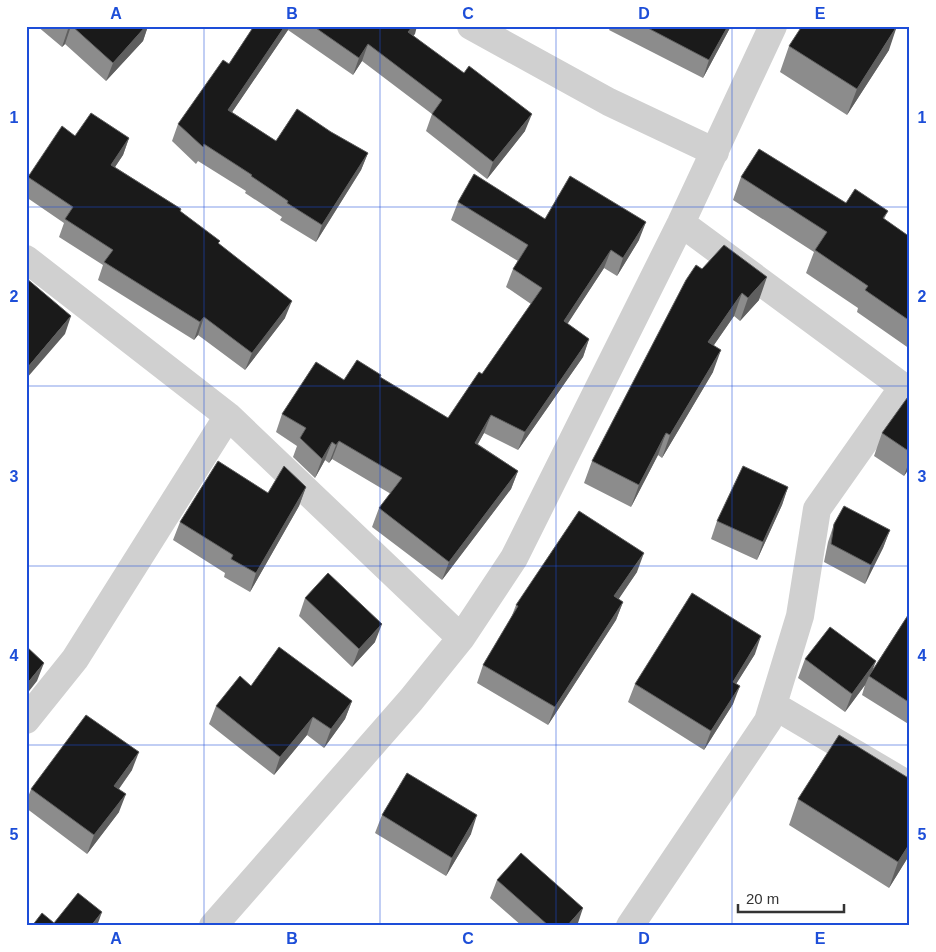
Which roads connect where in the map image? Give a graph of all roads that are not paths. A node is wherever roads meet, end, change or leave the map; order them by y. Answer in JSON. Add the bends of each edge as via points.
{"nodes":[{"id":1,"x":471,"y":26,"type":"edge"},
{"id":2,"x":773,"y":26,"type":"edge"},
{"id":3,"x":715,"y":152,"type":"junction"},
{"id":4,"x":681,"y":223,"type":"junction"},
{"id":5,"x":26,"y":259,"type":"edge"},
{"id":6,"x":906,"y":389,"type":"edge"},
{"id":7,"x":228,"y":416,"type":"junction"},
{"id":8,"x":461,"y":638,"type":"junction"},
{"id":9,"x":773,"y":705,"type":"junction"},
{"id":10,"x":26,"y":720,"type":"edge"},
{"id":11,"x":910,"y":786,"type":"edge"},
{"id":12,"x":212,"y":926,"type":"edge"},
{"id":13,"x":630,"y":926,"type":"edge"}],
"edges":[{"from":1,"to":3,"type":"street","via":[[609,102]]},
{"from":2,"to":3,"type":"street"},
{"from":3,"to":4,"type":"street"},
{"from":4,"to":6,"type":"street"},
{"from":4,"to":8,"type":"street","via":[[514,558]]},
{"from":5,"to":7,"type":"street"},
{"from":6,"to":9,"type":"street","via":[[817,510],[800,616]]},
{"from":7,"to":8,"type":"street"},
{"from":7,"to":10,"type":"street","via":[[74,659]]},
{"from":8,"to":12,"type":"street","via":[[411,700]]},
{"from":9,"to":11,"type":"street"},
{"from":9,"to":13,"type":"street","via":[[768,721]]}]}
